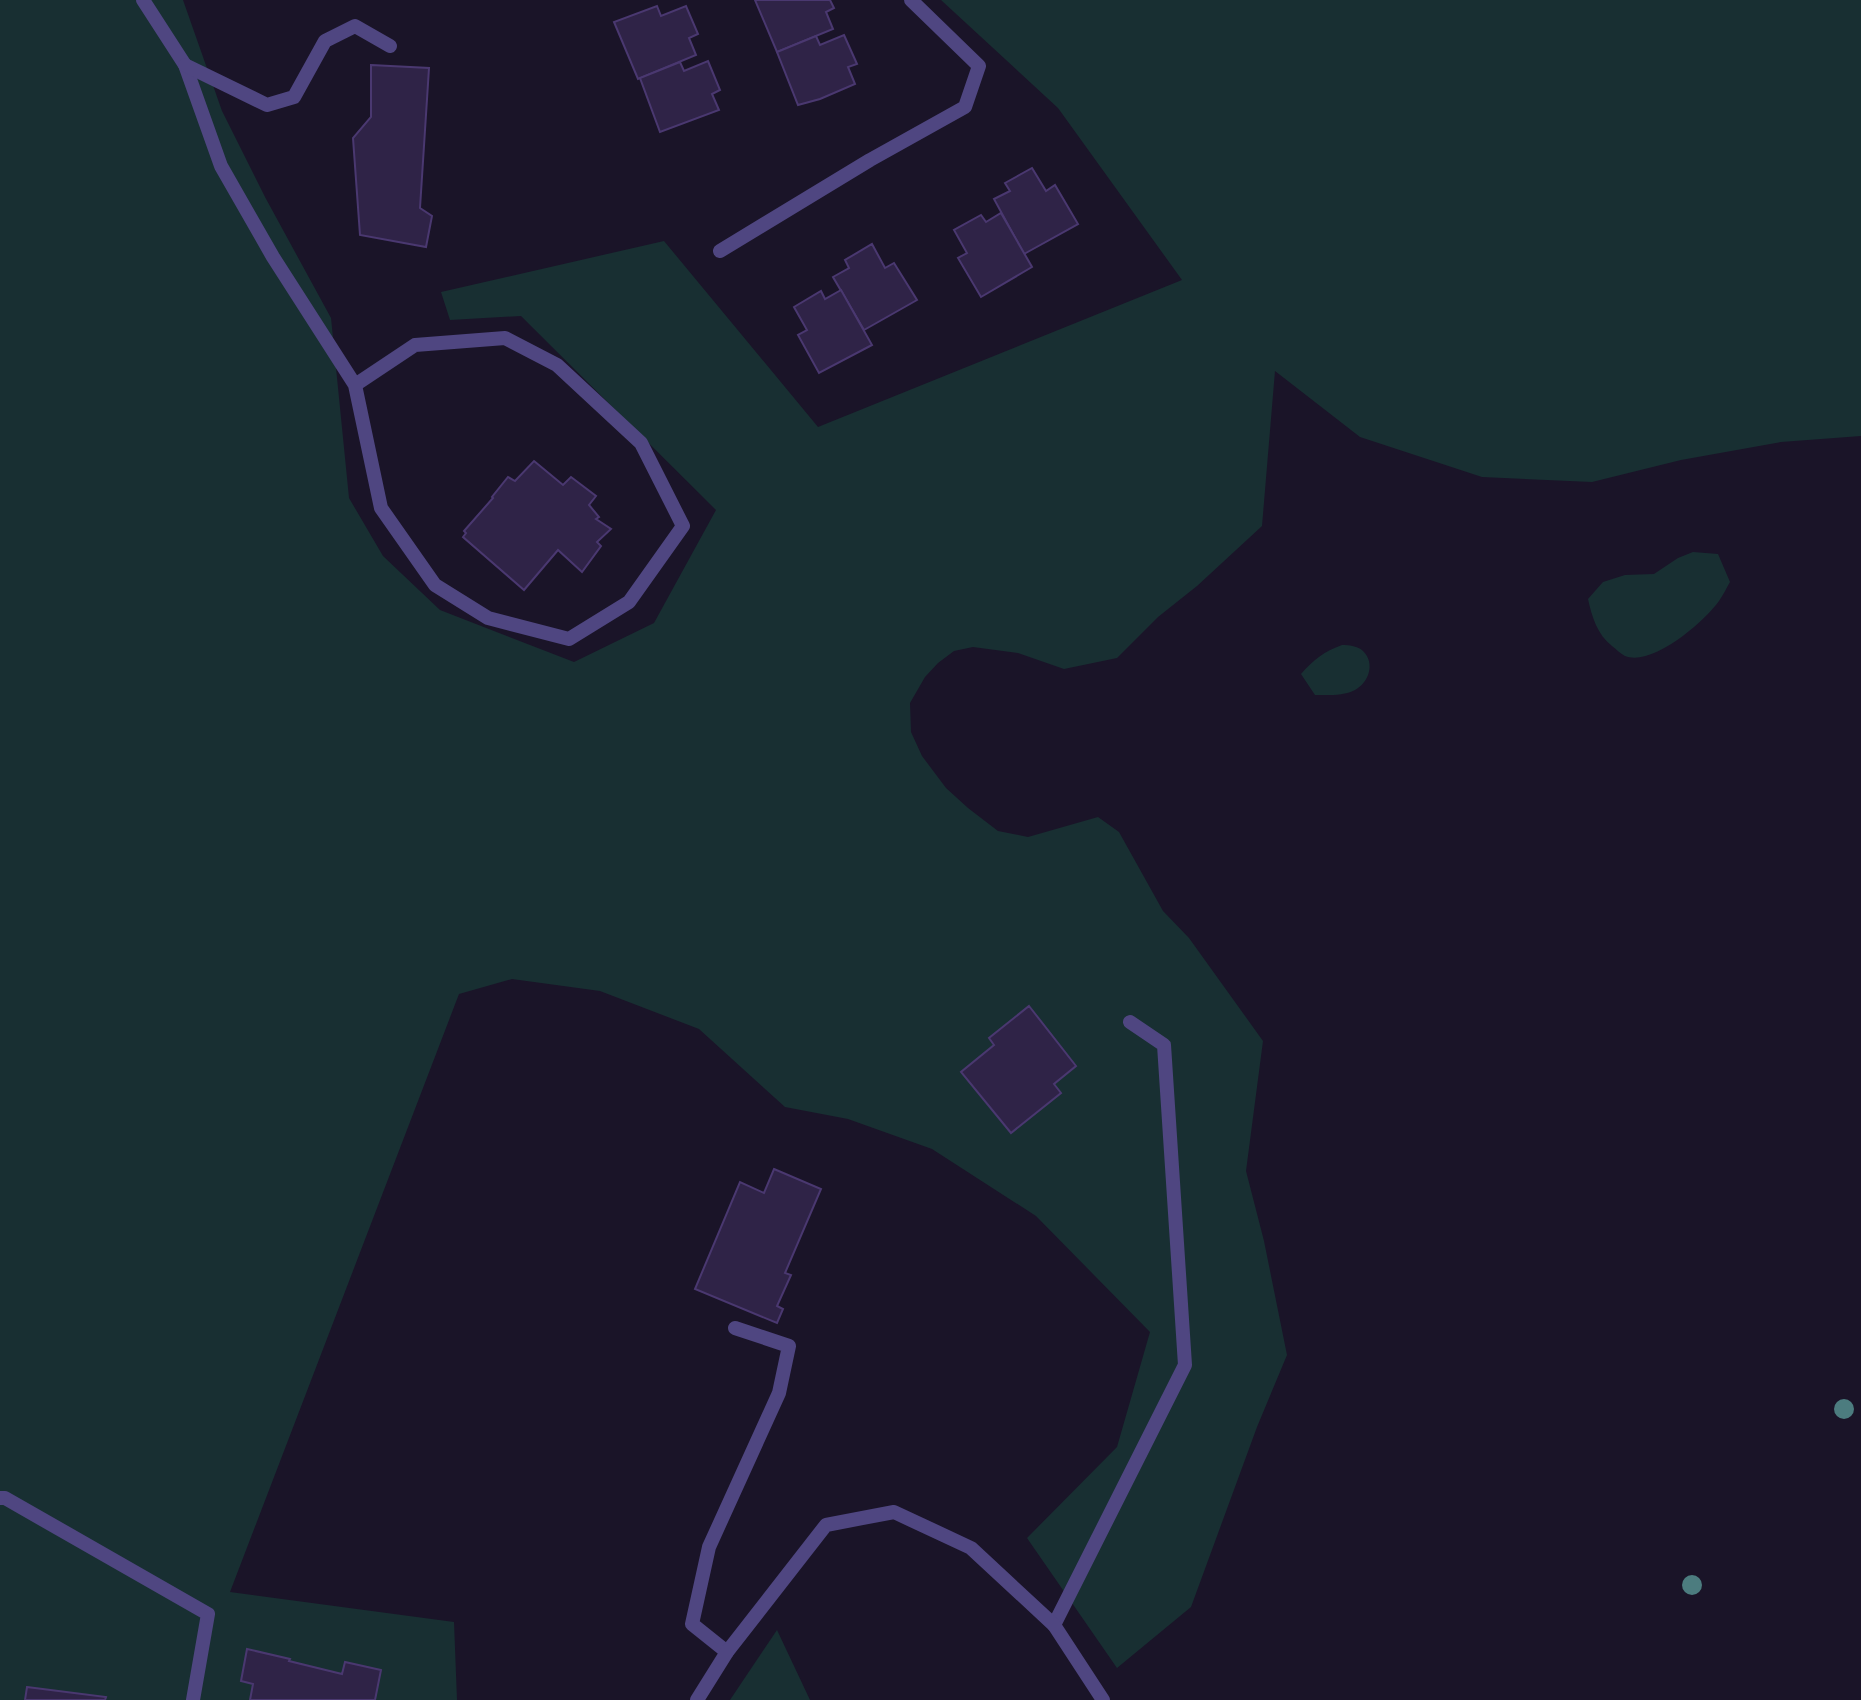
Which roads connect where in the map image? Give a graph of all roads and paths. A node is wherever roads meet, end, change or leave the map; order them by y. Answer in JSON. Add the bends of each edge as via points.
{"nodes":[{"id":1,"x":143,"y":0,"type":"edge"},
{"id":2,"x":911,"y":0,"type":"edge"},
{"id":3,"x":390,"y":46,"type":"dead end"},
{"id":4,"x":185,"y":65,"type":"junction"},
{"id":5,"x":720,"y":251,"type":"dead end"},
{"id":6,"x":355,"y":385,"type":"junction"},
{"id":7,"x":1130,"y":1022,"type":"dead end"},
{"id":8,"x":735,"y":1328,"type":"dead end"},
{"id":9,"x":0,"y":1498,"type":"edge"},
{"id":10,"x":1054,"y":1625,"type":"junction"},
{"id":11,"x":727,"y":1652,"type":"junction"},
{"id":12,"x":193,"y":1700,"type":"edge"},
{"id":13,"x":696,"y":1700,"type":"edge"},
{"id":14,"x":1103,"y":1700,"type":"edge"}],
"edges":[{"from":1,"to":4,"type":"street"},
{"from":2,"to":5,"type":"street","via":[[979,66],[965,107]]},
{"from":3,"to":4,"type":"street","via":[[355,26],[325,41],[293,97],[267,105]]},
{"from":4,"to":6,"type":"street","via":[[221,166]]},
{"from":6,"to":6,"type":"street","via":[[415,345],[505,338],[557,365],[641,443],[683,526],[629,602],[569,639],[488,618],[435,585],[381,508]]},
{"from":7,"to":10,"type":"street","via":[[1164,1045],[1185,1366]]},
{"from":8,"to":11,"type":"street","via":[[789,1346],[779,1393],[709,1547],[692,1623]]},
{"from":9,"to":12,"type":"street","via":[[208,1614]]},
{"from":10,"to":11,"type":"street","via":[[971,1548],[894,1512],[826,1525]]},
{"from":10,"to":14,"type":"street"},
{"from":11,"to":13,"type":"street"}]}
